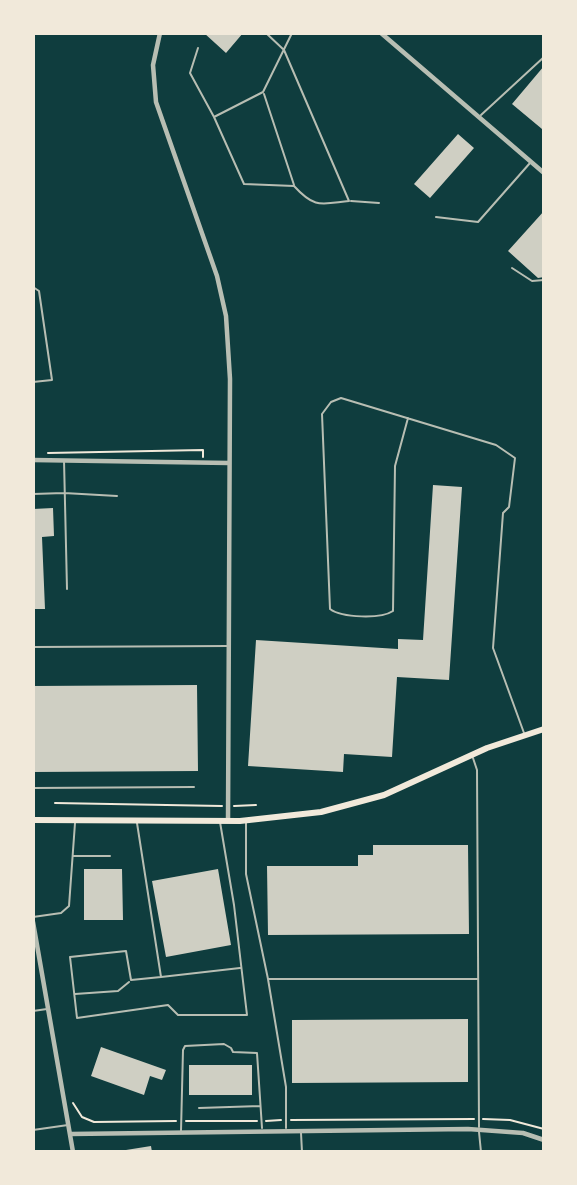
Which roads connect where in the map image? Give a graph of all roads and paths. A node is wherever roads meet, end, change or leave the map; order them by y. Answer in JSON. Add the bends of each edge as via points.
{"nodes":[{"id":1,"x":160,"y":33,"type":"edge"},
{"id":2,"x":266,"y":33,"type":"edge"},
{"id":3,"x":292,"y":33,"type":"edge"},
{"id":4,"x":381,"y":33,"type":"edge"},
{"id":5,"x":198,"y":48,"type":"dead end"},
{"id":6,"x":284,"y":50,"type":"junction"},
{"id":7,"x":544,"y":57,"type":"edge"},
{"id":8,"x":263,"y":92,"type":"junction"},
{"id":9,"x":214,"y":117,"type":"junction"},
{"id":10,"x":479,"y":117,"type":"junction"},
{"id":11,"x":531,"y":162,"type":"junction"},
{"id":12,"x":544,"y":173,"type":"edge"},
{"id":13,"x":294,"y":186,"type":"junction"},
{"id":14,"x":349,"y":201,"type":"junction"},
{"id":15,"x":379,"y":203,"type":"dead end"},
{"id":16,"x":436,"y":217,"type":"dead end"},
{"id":17,"x":512,"y":268,"type":"dead end"},
{"id":18,"x":544,"y":281,"type":"edge"},
{"id":19,"x":33,"y":287,"type":"edge"},
{"id":20,"x":33,"y":382,"type":"edge"},
{"id":21,"x":408,"y":418,"type":"junction"},
{"id":22,"x":43,"y":453,"type":"dead end"},
{"id":23,"x":64,"y":459,"type":"junction"},
{"id":24,"x":33,"y":460,"type":"edge"},
{"id":25,"x":203,"y":462,"type":"junction"},
{"id":26,"x":229,"y":463,"type":"junction"},
{"id":27,"x":64,"y":493,"type":"junction"},
{"id":28,"x":33,"y":494,"type":"edge"},
{"id":29,"x":117,"y":496,"type":"dead end"},
{"id":30,"x":67,"y":589,"type":"dead end"},
{"id":31,"x":229,"y":646,"type":"junction"},
{"id":32,"x":33,"y":647,"type":"edge"},
{"id":33,"x":544,"y":729,"type":"edge"},
{"id":34,"x":524,"y":734,"type":"junction"},
{"id":35,"x":472,"y":754,"type":"junction"},
{"id":36,"x":33,"y":788,"type":"edge"},
{"id":37,"x":194,"y":788,"type":"dead end"},
{"id":38,"x":55,"y":803,"type":"dead end"},
{"id":39,"x":256,"y":805,"type":"dead end"},
{"id":40,"x":228,"y":806,"type":"junction"},
{"id":41,"x":75,"y":819,"type":"junction"},
{"id":42,"x":136,"y":819,"type":"junction"},
{"id":43,"x":33,"y":820,"type":"edge"},
{"id":44,"x":246,"y":820,"type":"junction"},
{"id":45,"x":220,"y":821,"type":"junction"},
{"id":46,"x":228,"y":821,"type":"junction"},
{"id":47,"x":72,"y":856,"type":"junction"},
{"id":48,"x":110,"y":856,"type":"dead end"},
{"id":49,"x":33,"y":920,"type":"edge"},
{"id":50,"x":36,"y":951,"type":"edge"},
{"id":51,"x":241,"y":968,"type":"junction"},
{"id":52,"x":161,"y":977,"type":"junction"},
{"id":53,"x":268,"y":979,"type":"junction"},
{"id":54,"x":478,"y":979,"type":"junction"},
{"id":55,"x":131,"y":980,"type":"junction"},
{"id":56,"x":74,"y":994,"type":"junction"},
{"id":57,"x":48,"y":1009,"type":"junction"},
{"id":58,"x":33,"y":1011,"type":"edge"},
{"id":59,"x":74,"y":1103,"type":"dead end"},
{"id":60,"x":261,"y":1106,"type":"junction"},
{"id":61,"x":199,"y":1108,"type":"dead end"},
{"id":62,"x":479,"y":1119,"type":"junction"},
{"id":63,"x":286,"y":1120,"type":"junction"},
{"id":64,"x":181,"y":1121,"type":"junction"},
{"id":65,"x":262,"y":1121,"type":"junction"},
{"id":66,"x":69,"y":1125,"type":"junction"},
{"id":67,"x":544,"y":1129,"type":"edge"},
{"id":68,"x":33,"y":1130,"type":"edge"},
{"id":69,"x":479,"y":1130,"type":"junction"},
{"id":70,"x":262,"y":1133,"type":"junction"},
{"id":71,"x":286,"y":1133,"type":"junction"},
{"id":72,"x":301,"y":1133,"type":"junction"},
{"id":73,"x":70,"y":1134,"type":"junction"},
{"id":74,"x":181,"y":1134,"type":"junction"},
{"id":75,"x":544,"y":1140,"type":"edge"},
{"id":76,"x":73,"y":1152,"type":"edge"},
{"id":77,"x":302,"y":1152,"type":"edge"},
{"id":78,"x":481,"y":1152,"type":"edge"}],
"edges":[{"from":1,"to":26,"type":"street","via":[[153,65],[156,103],[209,248],[226,316]]},
{"from":2,"to":6,"type":"lane"},
{"from":3,"to":6,"type":"lane"},
{"from":4,"to":10,"type":"street"},
{"from":5,"to":9,"type":"lane","via":[[190,73]]},
{"from":6,"to":8,"type":"lane"},
{"from":6,"to":14,"type":"lane"},
{"from":7,"to":10,"type":"lane"},
{"from":8,"to":9,"type":"lane"},
{"from":8,"to":13,"type":"lane"},
{"from":9,"to":13,"type":"lane","via":[[244,184]]},
{"from":10,"to":11,"type":"street"},
{"from":11,"to":12,"type":"street"},
{"from":11,"to":16,"type":"lane","via":[[478,222]]},
{"from":13,"to":14,"type":"lane","via":[[307,200],[320,204]]},
{"from":14,"to":15,"type":"lane"},
{"from":17,"to":18,"type":"lane","via":[[533,281]]},
{"from":19,"to":20,"type":"lane","via":[[40,291],[52,380]]},
{"from":21,"to":21,"type":"lane","via":[[341,398],[322,414],[330,610],[337,614],[385,616],[393,611],[395,466]]},
{"from":21,"to":34,"type":"lane","via":[[496,445],[515,458],[509,507],[503,513],[493,648]]},
{"from":22,"to":25,"type":"path","via":[[202,450]]},
{"from":23,"to":24,"type":"street"},
{"from":23,"to":25,"type":"street"},
{"from":23,"to":27,"type":"lane"},
{"from":25,"to":26,"type":"street"},
{"from":26,"to":31,"type":"street"},
{"from":27,"to":28,"type":"lane"},
{"from":27,"to":29,"type":"lane"},
{"from":27,"to":30,"type":"lane"},
{"from":31,"to":32,"type":"lane"},
{"from":31,"to":40,"type":"street"},
{"from":33,"to":34,"type":"main road"},
{"from":34,"to":35,"type":"main road"},
{"from":35,"to":44,"type":"main road","via":[[353,805]]},
{"from":35,"to":54,"type":"lane","via":[[477,770]]},
{"from":36,"to":37,"type":"lane"},
{"from":38,"to":40,"type":"path"},
{"from":39,"to":40,"type":"path"},
{"from":40,"to":46,"type":"street"},
{"from":41,"to":42,"type":"main road"},
{"from":41,"to":43,"type":"main road"},
{"from":41,"to":47,"type":"lane"},
{"from":42,"to":45,"type":"main road"},
{"from":42,"to":52,"type":"lane"},
{"from":44,"to":46,"type":"main road"},
{"from":44,"to":53,"type":"lane","via":[[246,874]]},
{"from":45,"to":46,"type":"main road"},
{"from":45,"to":51,"type":"lane"},
{"from":47,"to":48,"type":"lane"},
{"from":47,"to":49,"type":"lane","via":[[69,906],[61,913]]},
{"from":49,"to":50,"type":"street"},
{"from":50,"to":57,"type":"street"},
{"from":51,"to":52,"type":"lane"},
{"from":51,"to":56,"type":"lane","via":[[247,1015],[178,1015],[169,1005],[77,1018]]},
{"from":52,"to":55,"type":"lane"},
{"from":53,"to":54,"type":"lane"},
{"from":53,"to":63,"type":"lane","via":[[286,1087]]},
{"from":54,"to":62,"type":"lane"},
{"from":55,"to":56,"type":"lane","via":[[118,991]]},
{"from":55,"to":56,"type":"lane","via":[[127,951],[70,957]]},
{"from":57,"to":58,"type":"lane"},
{"from":57,"to":66,"type":"street"},
{"from":59,"to":64,"type":"path","via":[[82,1116],[94,1122]]},
{"from":60,"to":61,"type":"lane"},
{"from":60,"to":64,"type":"lane","via":[[257,1053],[233,1052],[224,1044],[185,1046]]},
{"from":60,"to":65,"type":"lane"},
{"from":62,"to":63,"type":"path"},
{"from":62,"to":67,"type":"path","via":[[510,1120]]},
{"from":62,"to":69,"type":"lane"},
{"from":63,"to":65,"type":"path"},
{"from":63,"to":71,"type":"lane"},
{"from":64,"to":65,"type":"path"},
{"from":64,"to":74,"type":"lane"},
{"from":65,"to":70,"type":"lane"},
{"from":66,"to":68,"type":"lane"},
{"from":66,"to":73,"type":"street"},
{"from":69,"to":72,"type":"street"},
{"from":69,"to":75,"type":"street","via":[[523,1133]]},
{"from":69,"to":78,"type":"lane"},
{"from":70,"to":71,"type":"street"},
{"from":70,"to":74,"type":"street"},
{"from":71,"to":72,"type":"street"},
{"from":72,"to":77,"type":"lane"},
{"from":73,"to":74,"type":"street"},
{"from":73,"to":76,"type":"street"}]}
